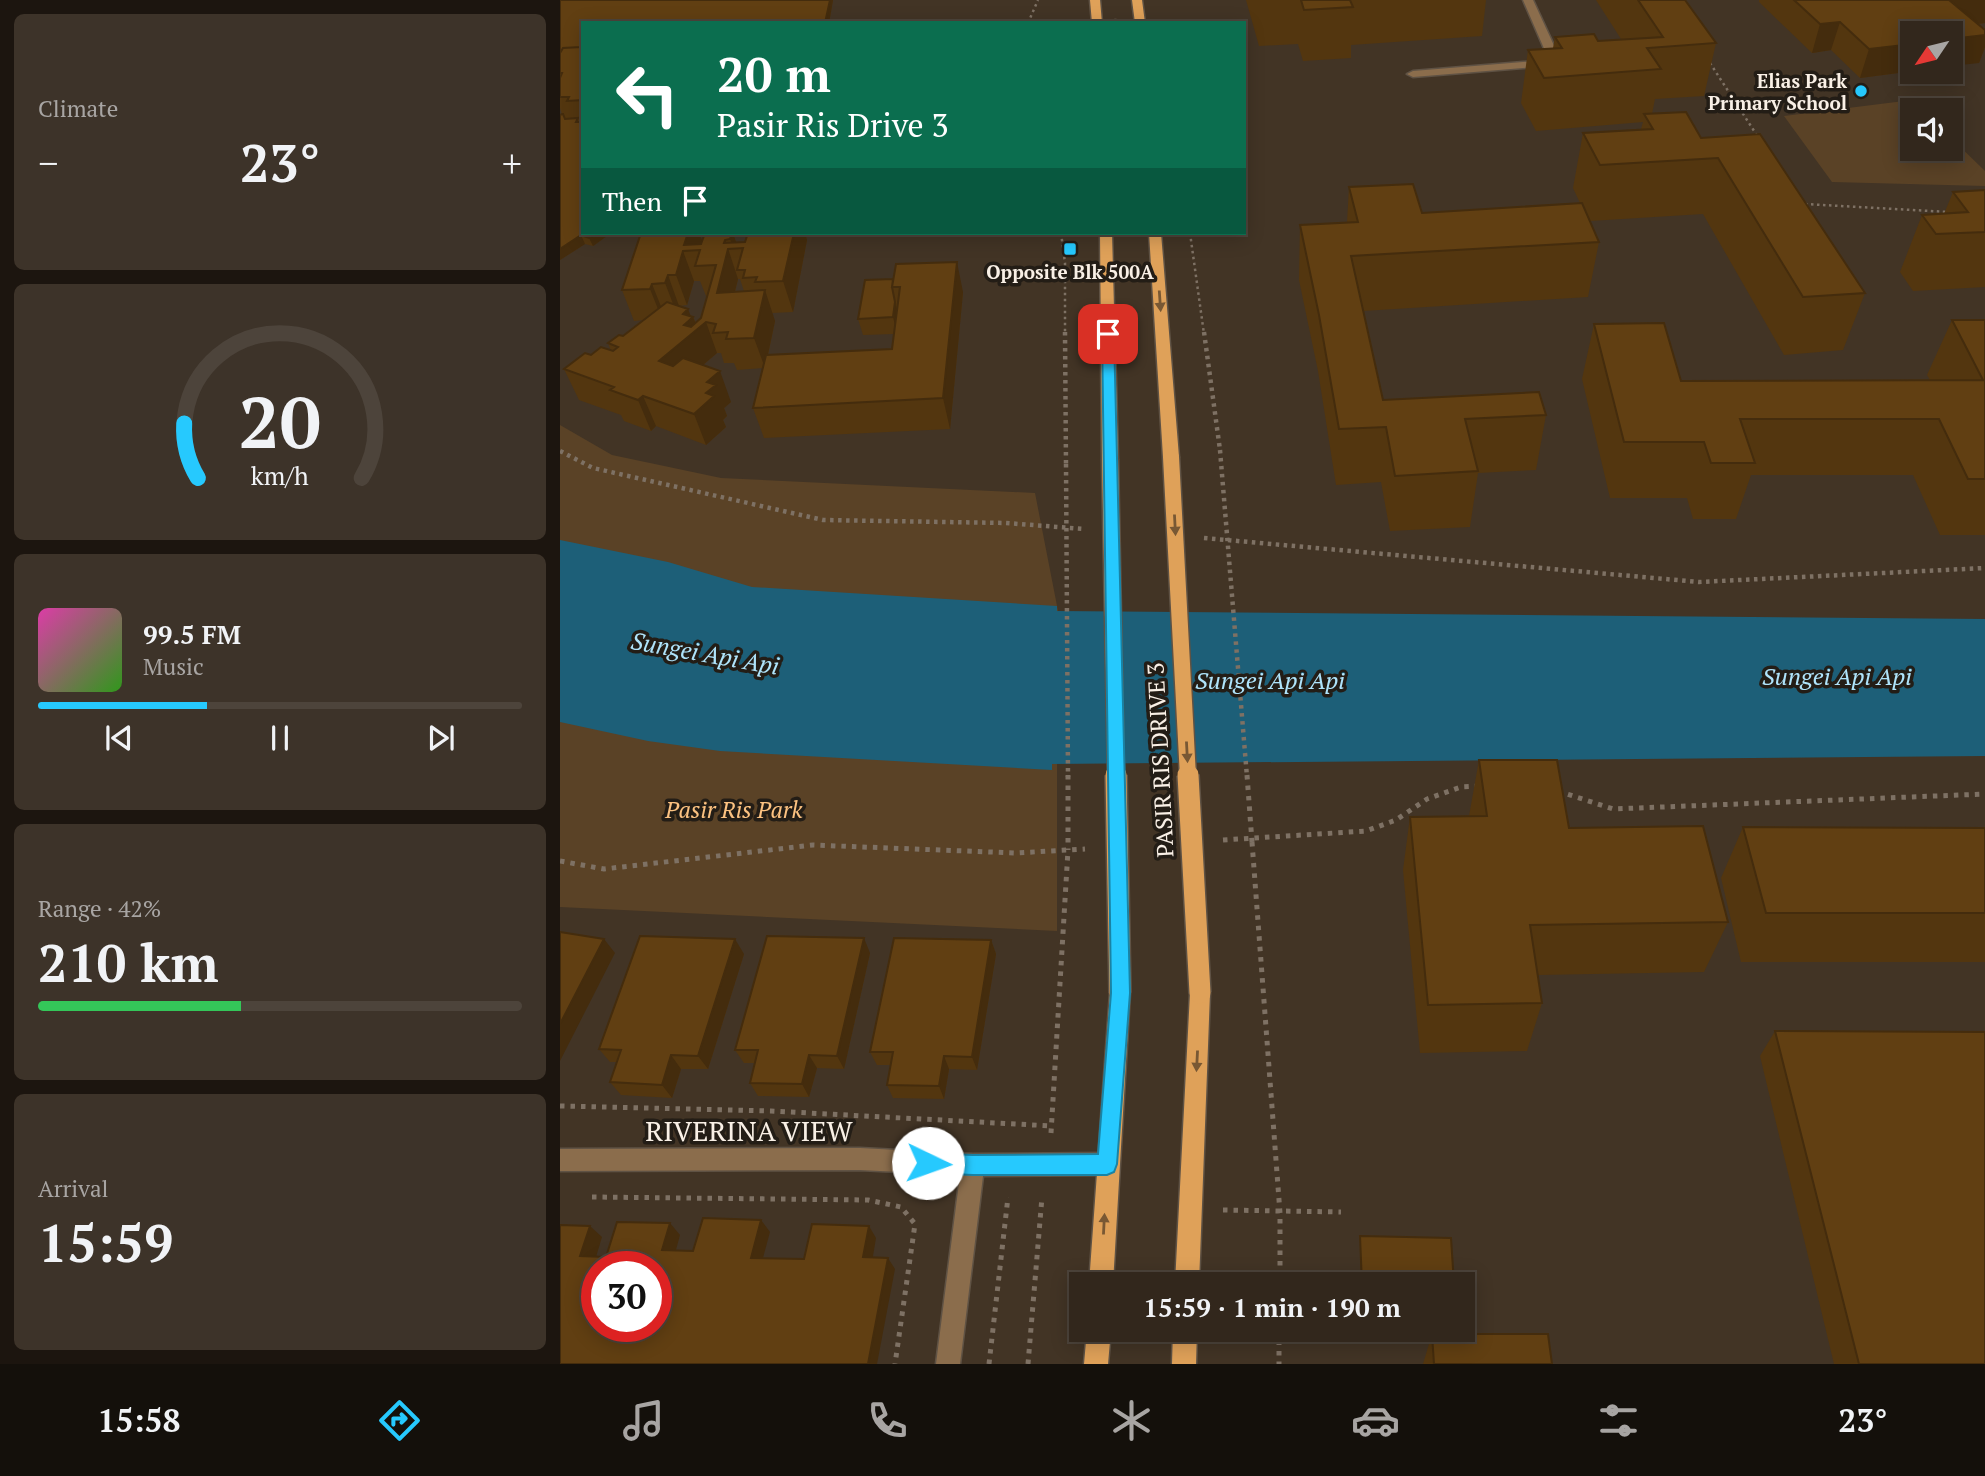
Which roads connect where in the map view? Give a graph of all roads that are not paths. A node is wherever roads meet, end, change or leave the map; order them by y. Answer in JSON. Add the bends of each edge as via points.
{"nodes":[{"id":1,"x":1095,"y":0,"type":"edge"},
{"id":2,"x":1137,"y":0,"type":"edge"},
{"id":3,"x":1528,"y":0,"type":"edge"},
{"id":4,"x":1097,"y":21,"type":"edge"},
{"id":5,"x":1140,"y":21,"type":"edge"},
{"id":6,"x":1413,"y":74,"type":"dead end"},
{"id":7,"x":1106,"y":235,"type":"edge"},
{"id":8,"x":1155,"y":235,"type":"edge"},
{"id":9,"x":560,"y":1160,"type":"edge"},
{"id":10,"x":1107,"y":1164,"type":"junction"},
{"id":11,"x":973,"y":1165,"type":"junction"},
{"id":12,"x":1102,"y":1272,"type":"edge"},
{"id":13,"x":1188,"y":1272,"type":"edge"},
{"id":14,"x":1098,"y":1342,"type":"edge"},
{"id":15,"x":1185,"y":1342,"type":"edge"},
{"id":16,"x":948,"y":1364,"type":"edge"},
{"id":17,"x":1096,"y":1364,"type":"edge"},
{"id":18,"x":1184,"y":1364,"type":"edge"}],
"edges":[{"from":1,"to":4,"type":"main road"},
{"from":2,"to":5,"type":"main road"},
{"from":3,"to":6,"type":"street","via":[[1556,62]]},
{"from":7,"to":10,"type":"main road","name":"PASIR RIS DRIVE 3","bridge":true,"via":[[1120,993]]},
{"from":8,"to":13,"type":"main road","name":"PASIR RIS DRIVE 3","one_way":true,"bridge":true,"via":[[1200,993]]},
{"from":9,"to":11,"type":"street","name":"RIVERINA VIEW","via":[[860,1159]]},
{"from":10,"to":11,"type":"street","name":"RIVERINA VIEW"},
{"from":12,"to":10,"type":"main road","name":"PASIR RIS DRIVE 3","one_way":true},
{"from":11,"to":16,"type":"street"},
{"from":14,"to":17,"type":"main road"},
{"from":15,"to":18,"type":"main road"}]}
